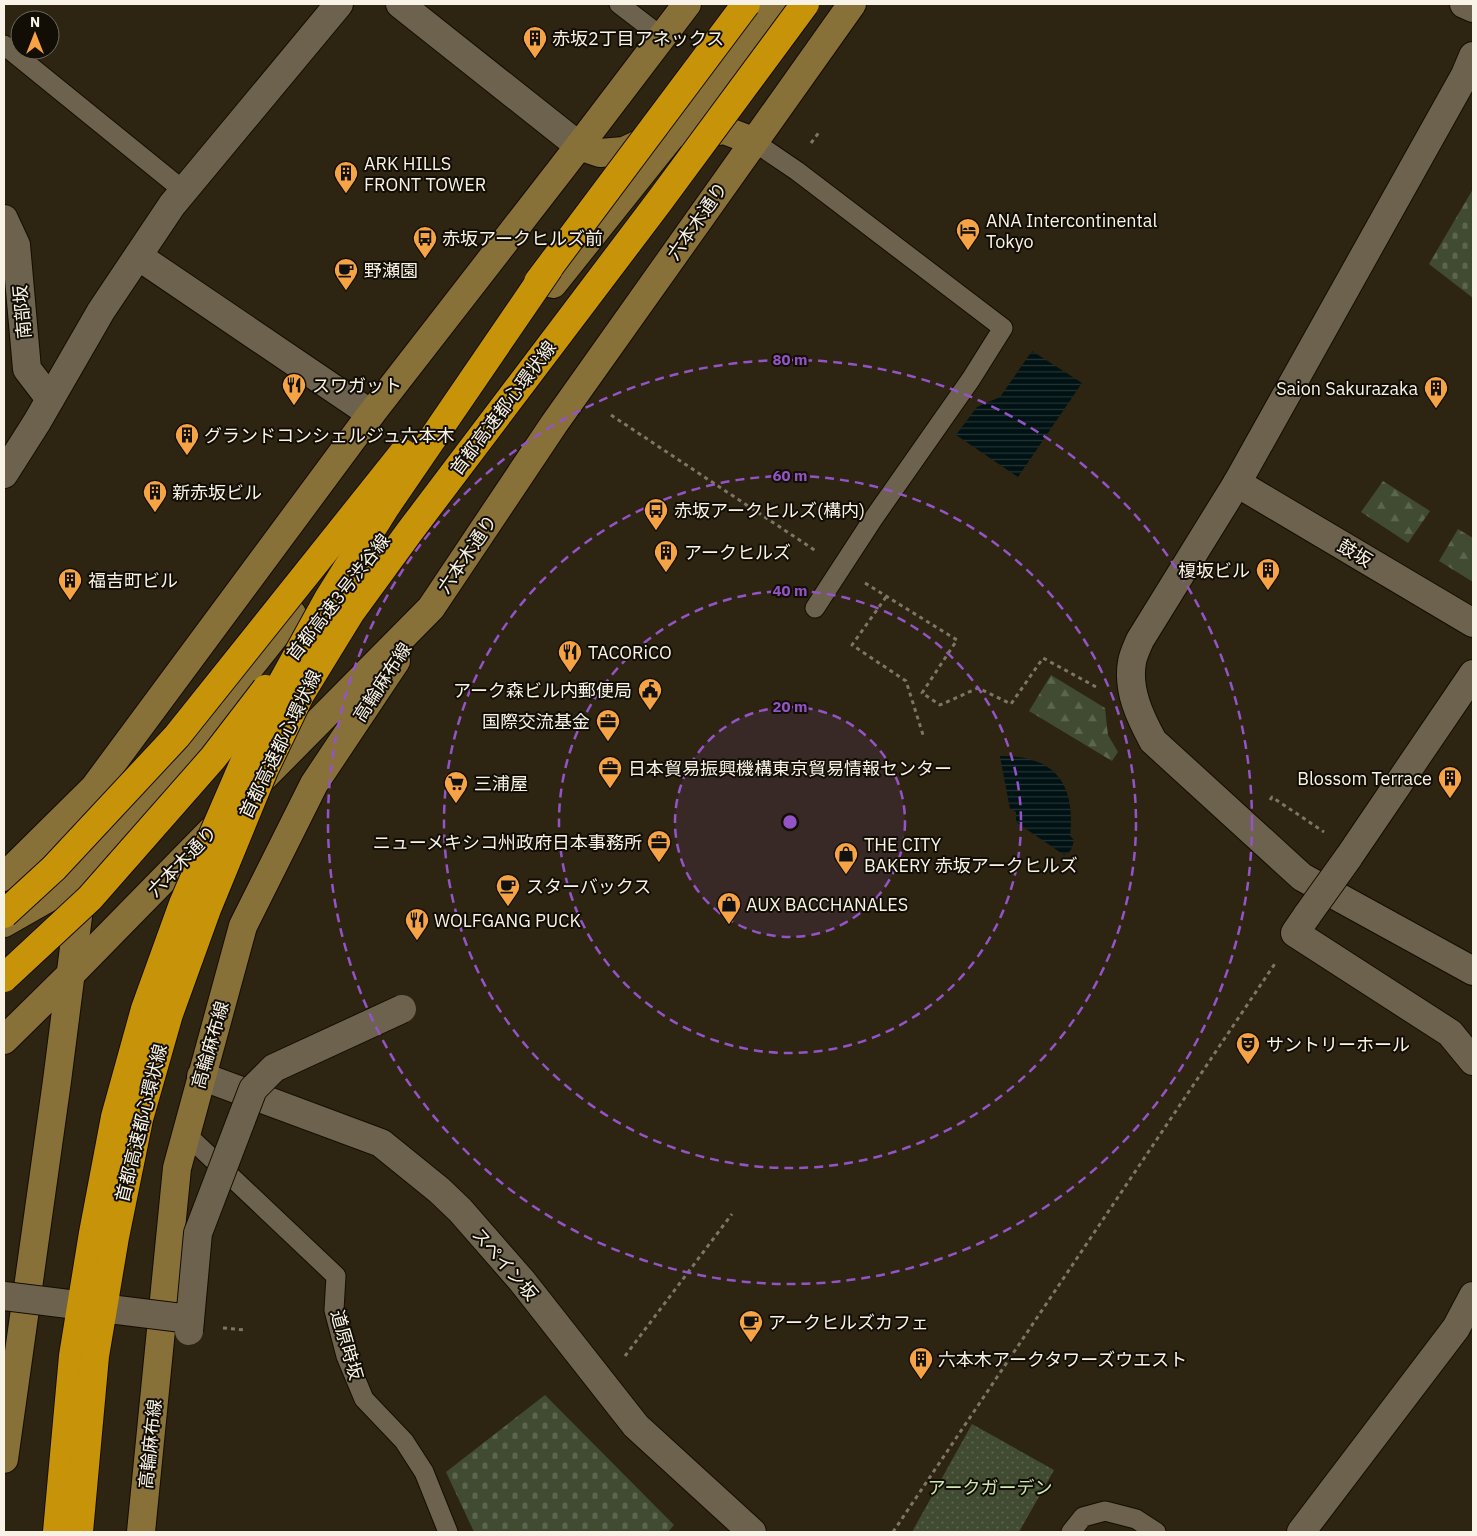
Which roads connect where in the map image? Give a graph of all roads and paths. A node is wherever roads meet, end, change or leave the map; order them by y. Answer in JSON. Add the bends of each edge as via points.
{"nodes":[{"id":1,"x":339,"y":4,"type":"edge"},
{"id":2,"x":400,"y":4,"type":"edge"},
{"id":3,"x":619,"y":4,"type":"edge"},
{"id":4,"x":687,"y":4,"type":"edge"},
{"id":5,"x":746,"y":4,"type":"edge"},
{"id":6,"x":774,"y":4,"type":"edge"},
{"id":7,"x":791,"y":4,"type":"edge"},
{"id":8,"x":805,"y":4,"type":"edge"},
{"id":9,"x":852,"y":4,"type":"edge"},
{"id":10,"x":1464,"y":4,"type":"edge"},
{"id":11,"x":1473,"y":8,"type":"edge"},
{"id":12,"x":662,"y":37,"type":"junction"},
{"id":13,"x":4,"y":45,"type":"edge"},
{"id":14,"x":1473,"y":56,"type":"edge"},
{"id":15,"x":680,"y":125,"type":"junction"},
{"id":16,"x":820,"y":131,"type":"dead end"},
{"id":17,"x":753,"y":141,"type":"junction"},
{"id":18,"x":811,"y":143,"type":"dead end"},
{"id":19,"x":579,"y":146,"type":"junction"},
{"id":20,"x":638,"y":176,"type":"junction"},
{"id":21,"x":184,"y":191,"type":"junction"},
{"id":22,"x":658,"y":203,"type":"junction"},
{"id":23,"x":4,"y":219,"type":"edge"},
{"id":24,"x":138,"y":256,"type":"junction"},
{"id":25,"x":549,"y":268,"type":"junction"},
{"id":26,"x":50,"y":400,"type":"junction"},
{"id":27,"x":371,"y":414,"type":"junction"},
{"id":28,"x":611,"y":416,"type":"dead end"},
{"id":29,"x":4,"y":474,"type":"edge"},
{"id":30,"x":1237,"y":483,"type":"junction"},
{"id":31,"x":820,"y":553,"type":"dead end"},
{"id":32,"x":861,"y":580,"type":"dead end"},
{"id":33,"x":886,"y":597,"type":"junction"},
{"id":34,"x":431,"y":608,"type":"junction"},
{"id":35,"x":815,"y":608,"type":"dead end"},
{"id":36,"x":1473,"y":623,"type":"edge"},
{"id":37,"x":1473,"y":674,"type":"edge"},
{"id":38,"x":1103,"y":691,"type":"dead end"},
{"id":39,"x":924,"y":738,"type":"dead end"},
{"id":40,"x":94,"y":788,"type":"junction"},
{"id":41,"x":1272,"y":797,"type":"dead end"},
{"id":42,"x":1327,"y":834,"type":"dead end"},
{"id":43,"x":4,"y":877,"type":"edge"},
{"id":44,"x":83,"y":878,"type":"junction"},
{"id":45,"x":4,"y":914,"type":"edge"},
{"id":46,"x":4,"y":923,"type":"edge"},
{"id":47,"x":1302,"y":924,"type":"junction"},
{"id":48,"x":1473,"y":972,"type":"edge"},
{"id":49,"x":70,"y":975,"type":"junction"},
{"id":50,"x":4,"y":978,"type":"edge"},
{"id":51,"x":402,"y":1009,"type":"dead end"},
{"id":52,"x":4,"y":1040,"type":"edge"},
{"id":53,"x":1473,"y":1061,"type":"edge"},
{"id":54,"x":201,"y":1076,"type":"junction"},
{"id":55,"x":186,"y":1134,"type":"junction"},
{"id":56,"x":732,"y":1214,"type":"dead end"},
{"id":57,"x":4,"y":1296,"type":"edge"},
{"id":58,"x":1473,"y":1296,"type":"edge"},
{"id":59,"x":1465,"y":1334,"type":"edge"},
{"id":60,"x":623,"y":1358,"type":"dead end"},
{"id":61,"x":4,"y":1459,"type":"edge"},
{"id":62,"x":56,"y":1532,"type":"edge"},
{"id":63,"x":79,"y":1532,"type":"edge"},
{"id":64,"x":141,"y":1532,"type":"edge"},
{"id":65,"x":448,"y":1532,"type":"edge"},
{"id":66,"x":752,"y":1532,"type":"edge"},
{"id":67,"x":893,"y":1532,"type":"edge"},
{"id":68,"x":1071,"y":1532,"type":"edge"},
{"id":69,"x":1156,"y":1532,"type":"edge"},
{"id":70,"x":1301,"y":1532,"type":"edge"}],
"edges":[{"from":1,"to":21,"type":"street"},
{"from":2,"to":19,"type":"street"},
{"from":3,"to":12,"type":"lane"},
{"from":4,"to":12,"type":"main road"},
{"from":5,"to":25,"type":"highway","name":"首都高速都心環状線","bridge":true},
{"from":6,"to":15,"type":"main road"},
{"from":7,"to":15,"type":"main road","via":[[718,100]]},
{"from":8,"to":22,"type":"highway","name":"首都高速都心環状線","bridge":true},
{"from":9,"to":17,"type":"main road","name":"六本木通り"},
{"from":10,"to":11,"type":"street"},
{"from":12,"to":19,"type":"main road"},
{"from":13,"to":21,"type":"lane"},
{"from":14,"to":30,"type":"street"},
{"from":15,"to":19,"type":"main road","via":[[624,151],[600,153]]},
{"from":15,"to":20,"type":"main road"},
{"from":16,"to":18,"type":"path"},
{"from":17,"to":20,"type":"main road","via":[[724,130],[690,136]]},
{"from":17,"to":34,"type":"main road","name":"六本木通り","via":[[554,424]]},
{"from":17,"to":35,"type":"lane","via":[[1003,328]]},
{"from":19,"to":27,"type":"main road"},
{"from":20,"to":44,"type":"main road"},
{"from":21,"to":24,"type":"street"},
{"from":22,"to":50,"type":"highway","name":"首都高速3号渋谷線","bridge":true,"via":[[394,525],[213,758],[90,898]]},
{"from":22,"to":63,"type":"highway","name":"首都高速都心環状線","bridge":true,"via":[[351,612],[300,695],[264,770],[207,909],[169,1014],[139,1119],[95,1356]]},
{"from":23,"to":26,"type":"street","name":"南部坂","via":[[16,245],[27,369]]},
{"from":24,"to":26,"type":"street","via":[[101,311]]},
{"from":24,"to":27,"type":"street"},
{"from":25,"to":45,"type":"highway","name":"首都高速都心環状線","bridge":true,"via":[[177,736],[54,868]]},
{"from":25,"to":62,"type":"highway","name":"首都高速都心環状線","bridge":true,"via":[[385,508],[328,599],[270,707],[183,904],[145,1009],[115,1117],[73,1356]]},
{"from":26,"to":29,"type":"street"},
{"from":27,"to":40,"type":"main road"},
{"from":28,"to":31,"type":"path"},
{"from":30,"to":36,"type":"street","name":"鼓坂"},
{"from":30,"to":48,"type":"street","via":[[1140,640],[1132,663],[1132,688],[1138,713],[1153,741],[1302,877]]},
{"from":32,"to":33,"type":"path"},
{"from":33,"to":38,"type":"path","via":[[957,640],[922,693],[940,705],[978,688],[1011,704],[1043,658]]},
{"from":33,"to":39,"type":"path","via":[[852,645],[906,681]]},
{"from":34,"to":49,"type":"main road","name":"六本木通り"},
{"from":34,"to":54,"type":"main road","name":"高輪麻布線","via":[[314,784],[243,926]]},
{"from":37,"to":47,"type":"street","bridge":true},
{"from":40,"to":43,"type":"main road"},
{"from":40,"to":44,"type":"main road"},
{"from":41,"to":42,"type":"path"},
{"from":44,"to":46,"type":"main road"},
{"from":44,"to":49,"type":"main road"},
{"from":47,"to":53,"type":"street","via":[[1450,1033]]},
{"from":47,"to":67,"type":"path"},
{"from":49,"to":52,"type":"main road","name":"六本木通り"},
{"from":49,"to":61,"type":"main road"},
{"from":51,"to":57,"type":"street","bridge":true,"via":[[274,1068],[253,1089],[198,1233],[189,1325]]},
{"from":54,"to":55,"type":"main road","name":"高輪麻布線"},
{"from":54,"to":66,"type":"street","name":"スペイン坂","via":[[381,1143],[439,1190],[522,1282],[636,1426]]},
{"from":55,"to":64,"type":"main road","name":"高輪麻布線","via":[[177,1168]]},
{"from":55,"to":65,"type":"lane","name":"道原時坂","via":[[336,1276],[334,1310],[346,1356],[364,1399],[404,1441],[424,1472]]},
{"from":56,"to":60,"type":"path"},
{"from":58,"to":59,"type":"street"},
{"from":59,"to":70,"type":"street"},
{"from":68,"to":69,"type":"lane","via":[[1083,1517],[1105,1511],[1136,1519]]}]}
